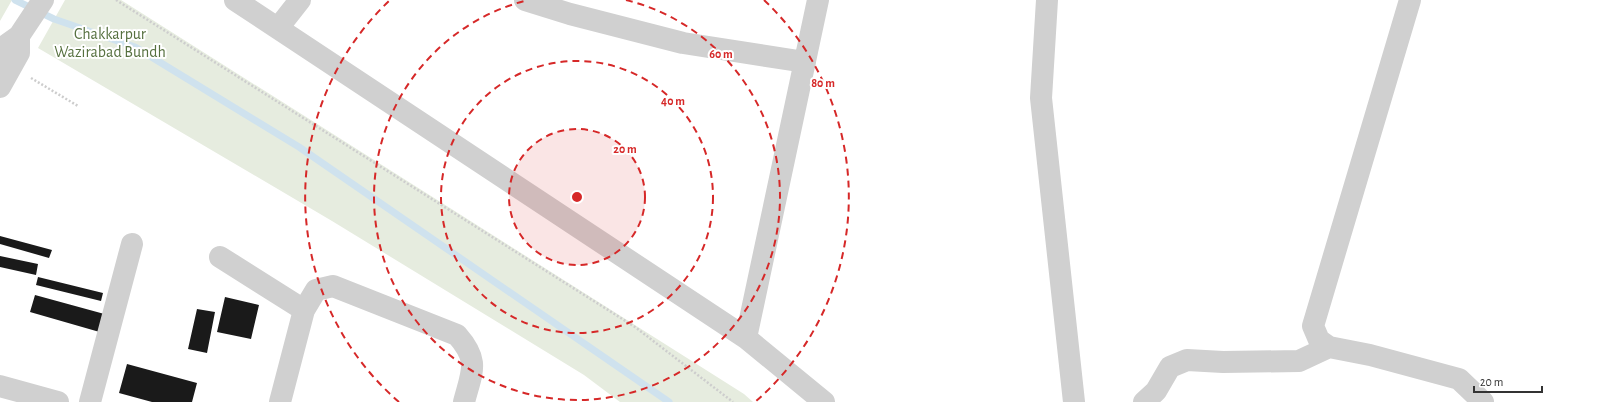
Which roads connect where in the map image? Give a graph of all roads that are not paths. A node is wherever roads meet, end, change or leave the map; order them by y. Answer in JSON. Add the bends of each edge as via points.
{"nodes":[{"id":1,"x":43,"y":0,"type":"edge"},
{"id":2,"x":234,"y":0,"type":"edge"},
{"id":3,"x":300,"y":0,"type":"edge"},
{"id":4,"x":525,"y":0,"type":"edge"},
{"id":5,"x":818,"y":0,"type":"edge"},
{"id":6,"x":1047,"y":0,"type":"edge"},
{"id":7,"x":1410,"y":0,"type":"edge"},
{"id":8,"x":278,"y":28,"type":"junction"},
{"id":9,"x":6,"y":60,"type":"edge"},
{"id":10,"x":805,"y":62,"type":"junction"},
{"id":11,"x":0,"y":87,"type":"edge"},
{"id":12,"x":132,"y":244,"type":"dead end"},
{"id":13,"x":220,"y":257,"type":"dead end"},
{"id":14,"x":304,"y":310,"type":"junction"},
{"id":15,"x":746,"y":338,"type":"junction"},
{"id":16,"x":1329,"y":347,"type":"junction"},
{"id":17,"x":0,"y":386,"type":"edge"},
{"id":18,"x":1079,"y":400,"type":"edge"},
{"id":19,"x":58,"y":402,"type":"edge"},
{"id":20,"x":90,"y":402,"type":"edge"},
{"id":21,"x":280,"y":402,"type":"edge"},
{"id":22,"x":464,"y":402,"type":"edge"},
{"id":23,"x":824,"y":402,"type":"edge"},
{"id":24,"x":1144,"y":402,"type":"edge"},
{"id":25,"x":1483,"y":402,"type":"edge"}],
"edges":[{"from":1,"to":9,"type":"street","via":[[19,36],[19,53]]},
{"from":2,"to":8,"type":"street"},
{"from":3,"to":8,"type":"street"},
{"from":4,"to":10,"type":"street","via":[[683,43]]},
{"from":5,"to":10,"type":"street"},
{"from":6,"to":18,"type":"street","via":[[1041,98]]},
{"from":7,"to":16,"type":"street","via":[[1313,326],[1318,340]]},
{"from":8,"to":15,"type":"street"},
{"from":9,"to":11,"type":"street"},
{"from":10,"to":15,"type":"street"},
{"from":12,"to":20,"type":"street"},
{"from":13,"to":14,"type":"street"},
{"from":14,"to":21,"type":"street"},
{"from":14,"to":22,"type":"street","via":[[316,290],[333,286],[457,335],[468,347],[473,364]]},
{"from":15,"to":23,"type":"street"},
{"from":16,"to":24,"type":"street","via":[[1299,361],[1188,360],[1170,367],[1156,391]]},
{"from":16,"to":25,"type":"street","via":[[1370,355],[1459,379]]},
{"from":17,"to":19,"type":"street"}]}
